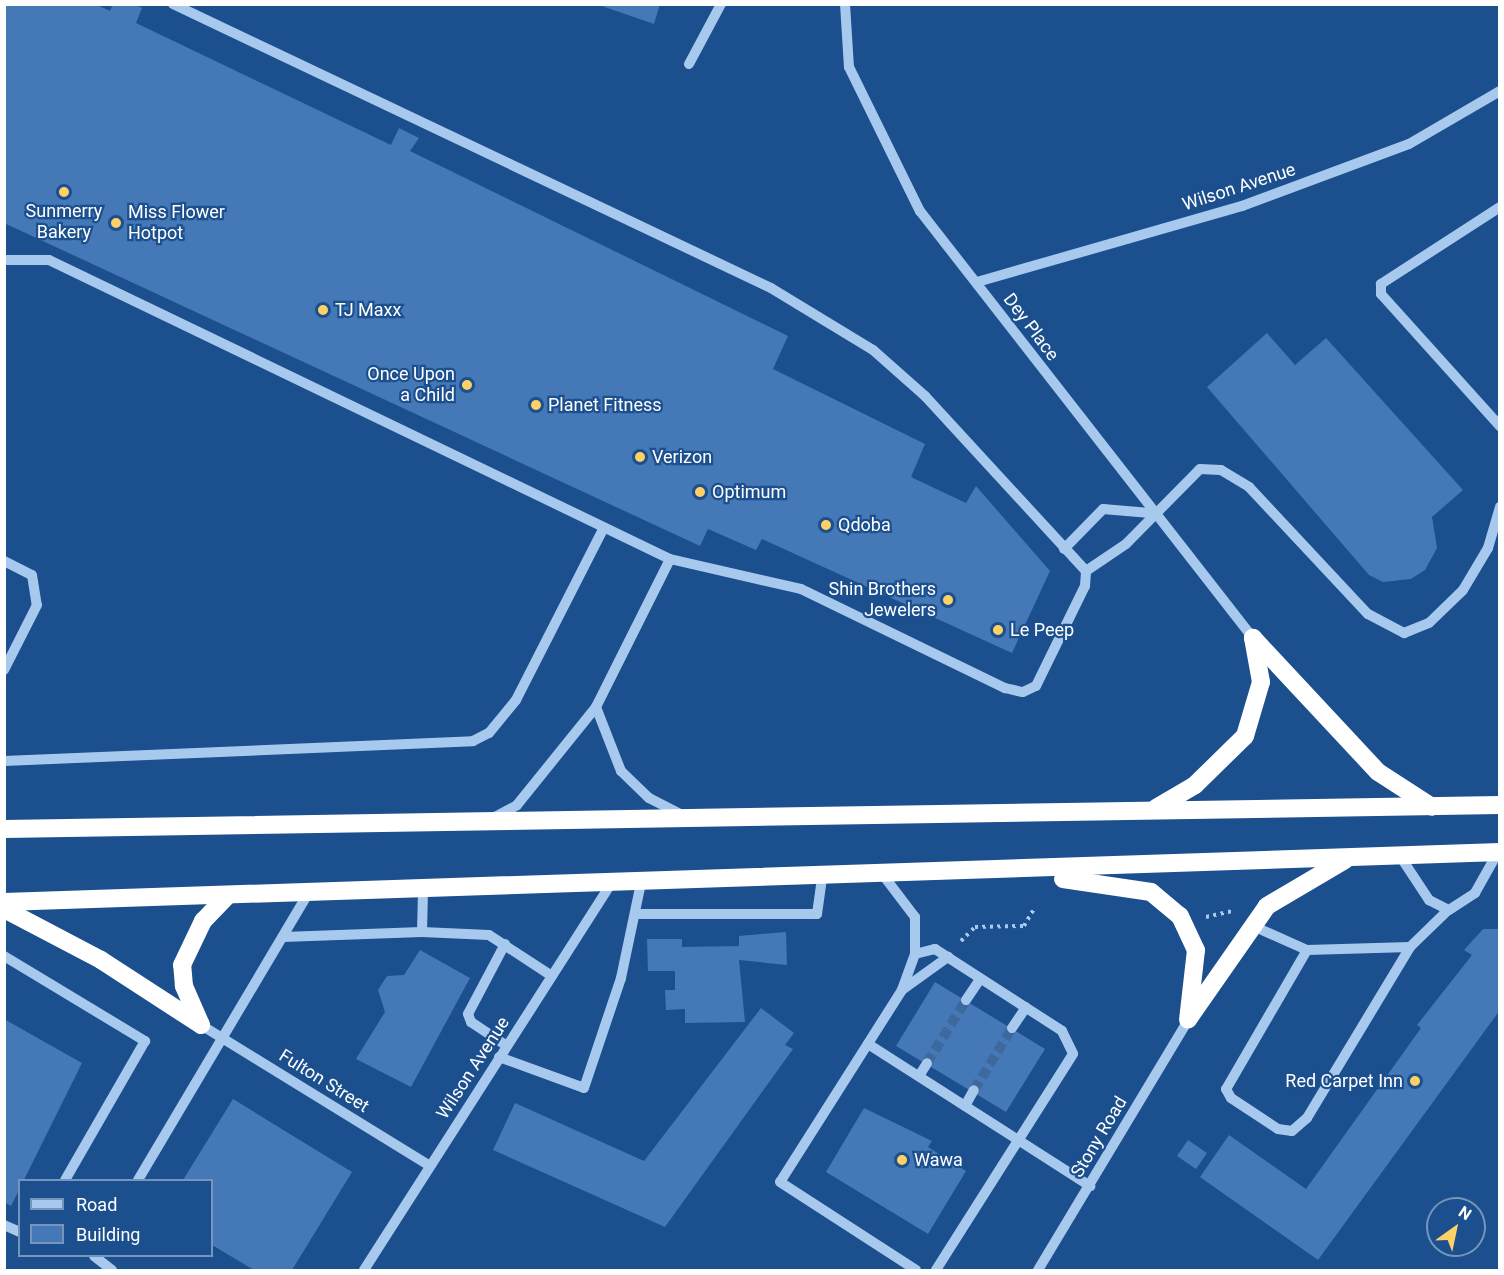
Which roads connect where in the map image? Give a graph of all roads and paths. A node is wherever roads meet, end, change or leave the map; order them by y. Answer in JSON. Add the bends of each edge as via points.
{"nodes":[{"id":1,"x":173,"y":4,"type":"edge"},
{"id":2,"x":721,"y":4,"type":"edge"},
{"id":3,"x":845,"y":4,"type":"edge"},
{"id":4,"x":689,"y":64,"type":"dead end"},
{"id":5,"x":1500,"y":91,"type":"edge"},
{"id":6,"x":1500,"y":207,"type":"edge"},
{"id":7,"x":4,"y":260,"type":"edge"},
{"id":8,"x":977,"y":282,"type":"junction"},
{"id":9,"x":1500,"y":426,"type":"edge"},
{"id":10,"x":1500,"y":507,"type":"edge"},
{"id":11,"x":1150,"y":513,"type":"junction"},
{"id":12,"x":603,"y":529,"type":"junction"},
{"id":13,"x":1064,"y":549,"type":"junction"},
{"id":14,"x":670,"y":559,"type":"junction"},
{"id":15,"x":4,"y":561,"type":"edge"},
{"id":16,"x":1086,"y":571,"type":"junction"},
{"id":17,"x":1253,"y":638,"type":"junction"},
{"id":18,"x":4,"y":670,"type":"edge"},
{"id":19,"x":596,"y":707,"type":"junction"},
{"id":20,"x":4,"y":761,"type":"edge"},
{"id":21,"x":1500,"y":805,"type":"edge"},
{"id":22,"x":1432,"y":807,"type":"junction"},
{"id":23,"x":1154,"y":809,"type":"junction"},
{"id":24,"x":693,"y":817,"type":"junction"},
{"id":25,"x":488,"y":821,"type":"junction"},
{"id":26,"x":4,"y":829,"type":"edge"},
{"id":27,"x":1499,"y":852,"type":"edge"},
{"id":28,"x":1400,"y":856,"type":"junction"},
{"id":29,"x":1348,"y":859,"type":"junction"},
{"id":30,"x":978,"y":871,"type":"junction"},
{"id":31,"x":883,"y":875,"type":"junction"},
{"id":32,"x":822,"y":877,"type":"junction"},
{"id":33,"x":611,"y":884,"type":"junction"},
{"id":34,"x":641,"y":884,"type":"junction"},
{"id":35,"x":423,"y":890,"type":"junction"},
{"id":36,"x":308,"y":894,"type":"junction"},
{"id":37,"x":226,"y":897,"type":"junction"},
{"id":38,"x":4,"y":902,"type":"edge"},
{"id":39,"x":1035,"y":907,"type":"dead end"},
{"id":40,"x":4,"y":909,"type":"edge"},
{"id":41,"x":1243,"y":909,"type":"dead end"},
{"id":42,"x":1448,"y":910,"type":"junction"},
{"id":43,"x":635,"y":914,"type":"junction"},
{"id":44,"x":1205,"y":917,"type":"dead end"},
{"id":45,"x":1253,"y":926,"type":"junction"},
{"id":46,"x":423,"y":932,"type":"junction"},
{"id":47,"x":283,"y":937,"type":"junction"},
{"id":48,"x":961,"y":942,"type":"dead end"},
{"id":49,"x":505,"y":944,"type":"junction"},
{"id":50,"x":1410,"y":947,"type":"junction"},
{"id":51,"x":1307,"y":950,"type":"junction"},
{"id":52,"x":915,"y":954,"type":"junction"},
{"id":53,"x":4,"y":956,"type":"edge"},
{"id":54,"x":948,"y":957,"type":"junction"},
{"id":55,"x":552,"y":976,"type":"junction"},
{"id":56,"x":980,"y":979,"type":"junction"},
{"id":57,"x":902,"y":990,"type":"junction"},
{"id":58,"x":966,"y":1000,"type":"tunnel mouth"},
{"id":59,"x":1026,"y":1007,"type":"junction"},
{"id":60,"x":1188,"y":1020,"type":"junction"},
{"id":61,"x":201,"y":1025,"type":"junction"},
{"id":62,"x":1012,"y":1028,"type":"tunnel mouth"},
{"id":63,"x":225,"y":1040,"type":"junction"},
{"id":64,"x":868,"y":1044,"type":"junction"},
{"id":65,"x":507,"y":1046,"type":"junction"},
{"id":66,"x":499,"y":1057,"type":"junction"},
{"id":67,"x":927,"y":1063,"type":"tunnel mouth"},
{"id":68,"x":919,"y":1076,"type":"junction"},
{"id":69,"x":974,"y":1090,"type":"tunnel mouth"},
{"id":70,"x":964,"y":1106,"type":"junction"},
{"id":71,"x":1020,"y":1141,"type":"junction"},
{"id":72,"x":429,"y":1165,"type":"junction"},
{"id":73,"x":66,"y":1179,"type":"edge"},
{"id":74,"x":139,"y":1179,"type":"edge"},
{"id":75,"x":1090,"y":1186,"type":"junction"},
{"id":76,"x":4,"y":1225,"type":"edge"},
{"id":77,"x":18,"y":1231,"type":"edge"},
{"id":78,"x":95,"y":1257,"type":"edge"},
{"id":79,"x":112,"y":1270,"type":"edge"},
{"id":80,"x":364,"y":1270,"type":"edge"},
{"id":81,"x":916,"y":1270,"type":"edge"},
{"id":82,"x":936,"y":1270,"type":"edge"},
{"id":83,"x":1038,"y":1270,"type":"edge"}],
"edges":[{"from":1,"to":13,"type":"street","via":[[771,288],[835,324],[925,396]]},
{"from":2,"to":4,"type":"street"},
{"from":3,"to":8,"type":"street","name":"Dey Place","via":[[849,67],[872,121],[920,211]]},
{"from":5,"to":8,"type":"street","name":"Wilson Avenue","via":[[1409,144],[1253,202]]},
{"from":6,"to":9,"type":"street","via":[[1381,284],[1381,294]]},
{"from":7,"to":12,"type":"street","via":[[49,260]]},
{"from":8,"to":11,"type":"street","name":"Dey Place"},
{"from":10,"to":11,"type":"street","via":[[1488,548],[1463,590],[1429,623],[1404,633],[1368,614],[1249,487],[1221,470],[1200,469]]},
{"from":11,"to":13,"type":"street","via":[[1103,510]]},
{"from":11,"to":16,"type":"street","via":[[1126,544]]},
{"from":11,"to":17,"type":"street","name":"Dey Place"},
{"from":12,"to":14,"type":"street"},
{"from":12,"to":20,"type":"street","via":[[516,700],[489,733],[472,741]]},
{"from":13,"to":16,"type":"street"},
{"from":14,"to":16,"type":"street","via":[[801,589],[1005,688],[1023,692],[1036,686],[1048,668],[1085,586]]},
{"from":14,"to":19,"type":"street"},
{"from":15,"to":18,"type":"street","via":[[32,575],[37,605]]},
{"from":17,"to":22,"type":"highway","via":[[1378,772]]},
{"from":17,"to":23,"type":"highway","via":[[1261,682],[1245,736],[1195,785]]},
{"from":19,"to":24,"type":"street","via":[[612,755],[632,785],[666,809]]},
{"from":19,"to":25,"type":"street","via":[[517,805]]},
{"from":21,"to":22,"type":"highway"},
{"from":22,"to":23,"type":"highway"},
{"from":23,"to":24,"type":"highway"},
{"from":24,"to":25,"type":"highway"},
{"from":25,"to":26,"type":"highway"},
{"from":27,"to":28,"type":"highway"},
{"from":27,"to":42,"type":"street","via":[[1475,893]]},
{"from":28,"to":29,"type":"highway"},
{"from":28,"to":42,"type":"street","via":[[1429,900]]},
{"from":29,"to":30,"type":"highway"},
{"from":29,"to":45,"type":"highway","via":[[1267,906]]},
{"from":30,"to":31,"type":"highway"},
{"from":30,"to":60,"type":"highway","via":[[1108,882],[1150,891],[1180,916],[1196,950]]},
{"from":31,"to":32,"type":"highway"},
{"from":31,"to":52,"type":"street","via":[[915,917]]},
{"from":32,"to":34,"type":"highway"},
{"from":32,"to":43,"type":"street","via":[[817,914]]},
{"from":33,"to":34,"type":"highway"},
{"from":33,"to":35,"type":"highway"},
{"from":33,"to":55,"type":"street","name":"Wilson Avenue"},
{"from":34,"to":43,"type":"street"},
{"from":35,"to":36,"type":"highway"},
{"from":35,"to":46,"type":"street"},
{"from":36,"to":37,"type":"highway"},
{"from":36,"to":47,"type":"street"},
{"from":37,"to":38,"type":"highway"},
{"from":37,"to":61,"type":"highway","via":[[203,921],[182,965],[184,986]]},
{"from":39,"to":48,"type":"path","via":[[1024,926],[975,927]]},
{"from":40,"to":61,"type":"highway","via":[[101,960]]},
{"from":41,"to":44,"type":"path"},
{"from":42,"to":50,"type":"street"},
{"from":43,"to":66,"type":"street","via":[[621,978],[584,1088]]},
{"from":45,"to":51,"type":"street"},
{"from":45,"to":60,"type":"highway"},
{"from":46,"to":47,"type":"street"},
{"from":46,"to":49,"type":"street","via":[[489,935]]},
{"from":47,"to":63,"type":"street"},
{"from":49,"to":55,"type":"street"},
{"from":49,"to":65,"type":"street","via":[[468,1014],[471,1022]]},
{"from":50,"to":51,"type":"street"},
{"from":50,"to":51,"type":"street","via":[[1307,1118],[1292,1131],[1250,1111],[1226,1089]]},
{"from":52,"to":54,"type":"street","via":[[926,947]]},
{"from":52,"to":57,"type":"street"},
{"from":53,"to":73,"type":"street","via":[[145,1041]]},
{"from":54,"to":56,"type":"street"},
{"from":54,"to":57,"type":"street"},
{"from":55,"to":65,"type":"street","name":"Wilson Avenue"},
{"from":56,"to":58,"type":"street"},
{"from":56,"to":59,"type":"street"},
{"from":57,"to":64,"type":"street"},
{"from":59,"to":62,"type":"street"},
{"from":59,"to":71,"type":"street","via":[[1062,1031],[1073,1054]]},
{"from":60,"to":75,"type":"street","name":"Stony Road"},
{"from":61,"to":63,"type":"street","name":"Fulton Street"},
{"from":63,"to":72,"type":"street","name":"Fulton Street"},
{"from":63,"to":74,"type":"street"},
{"from":64,"to":68,"type":"street"},
{"from":64,"to":81,"type":"street","via":[[780,1182]]},
{"from":65,"to":66,"type":"street","name":"Wilson Avenue"},
{"from":66,"to":72,"type":"street","name":"Wilson Avenue"},
{"from":67,"to":68,"type":"street"},
{"from":68,"to":70,"type":"street"},
{"from":69,"to":70,"type":"street"},
{"from":70,"to":71,"type":"street"},
{"from":71,"to":75,"type":"street"},
{"from":71,"to":82,"type":"street"},
{"from":72,"to":80,"type":"street","name":"Wilson Avenue"},
{"from":75,"to":83,"type":"street","name":"Stony Road"},
{"from":76,"to":77,"type":"street"},
{"from":78,"to":79,"type":"street"}]}
